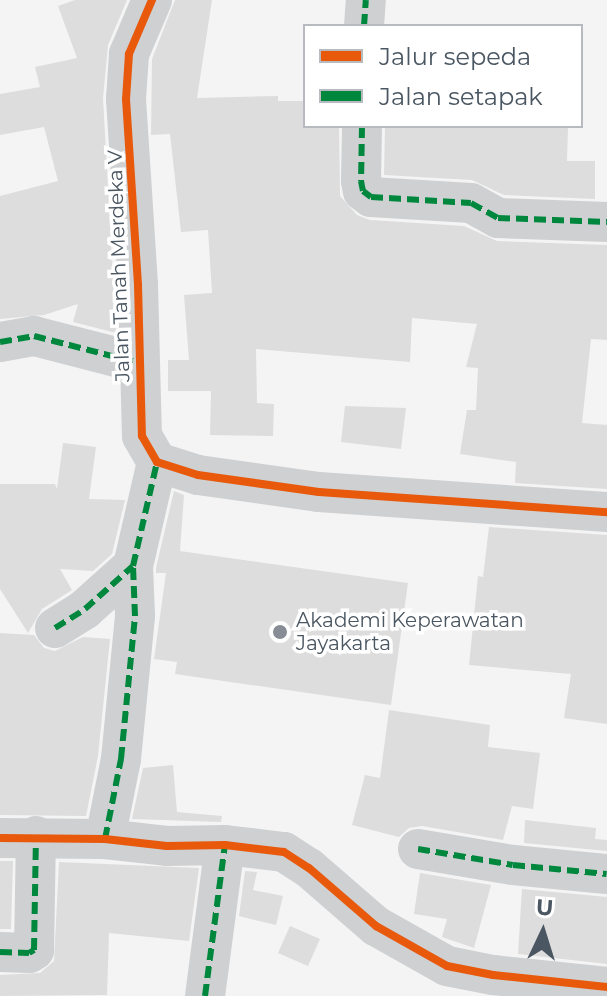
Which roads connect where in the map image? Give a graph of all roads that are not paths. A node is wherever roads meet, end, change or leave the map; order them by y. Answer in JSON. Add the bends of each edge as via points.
{"nodes":[{"id":1,"x":152,"y":0,"type":"edge"},
{"id":2,"x":366,"y":0,"type":"edge"},
{"id":3,"x":364,"y":24,"type":"edge"},
{"id":4,"x":362,"y":128,"type":"edge"},
{"id":5,"x":607,"y":222,"type":"edge"},
{"id":6,"x":0,"y":342,"type":"edge"},
{"id":7,"x":139,"y":363,"type":"junction"},
{"id":8,"x":157,"y":462,"type":"junction"},
{"id":9,"x":607,"y":512,"type":"edge"},
{"id":10,"x":133,"y":566,"type":"junction"},
{"id":11,"x":55,"y":628,"type":"dead end"},
{"id":12,"x":18,"y":837,"type":"edge"},
{"id":13,"x":105,"y":839,"type":"junction"},
{"id":14,"x":225,"y":845,"type":"junction"},
{"id":15,"x":418,"y":849,"type":"dead end"},
{"id":16,"x":607,"y":874,"type":"edge"},
{"id":17,"x":0,"y":952,"type":"edge"},
{"id":18,"x":607,"y":987,"type":"edge"},
{"id":19,"x":205,"y":996,"type":"edge"}],
"edges":[{"from":1,"to":7,"type":"street","name":"Jalan Tanah Merdeka V","via":[[129,54],[126,99]]},
{"from":2,"to":3,"type":"street"},
{"from":4,"to":5,"type":"street","via":[[361,181],[371,197],[471,203],[498,218]]},
{"from":6,"to":7,"type":"street","via":[[34,336]]},
{"from":7,"to":8,"type":"street","name":"Jalan Tanah Merdeka V","via":[[142,436]]},
{"from":8,"to":9,"type":"street","via":[[198,475],[319,492]]},
{"from":8,"to":10,"type":"street"},
{"from":10,"to":11,"type":"street"},
{"from":10,"to":13,"type":"street","via":[[135,616],[121,759]]},
{"from":12,"to":13,"type":"street"},
{"from":12,"to":17,"type":"street","via":[[34,950]]},
{"from":13,"to":14,"type":"street"},
{"from":14,"to":18,"type":"street","via":[[284,852],[376,926],[447,966]]},
{"from":14,"to":19,"type":"street"},
{"from":15,"to":16,"type":"street"}]}
